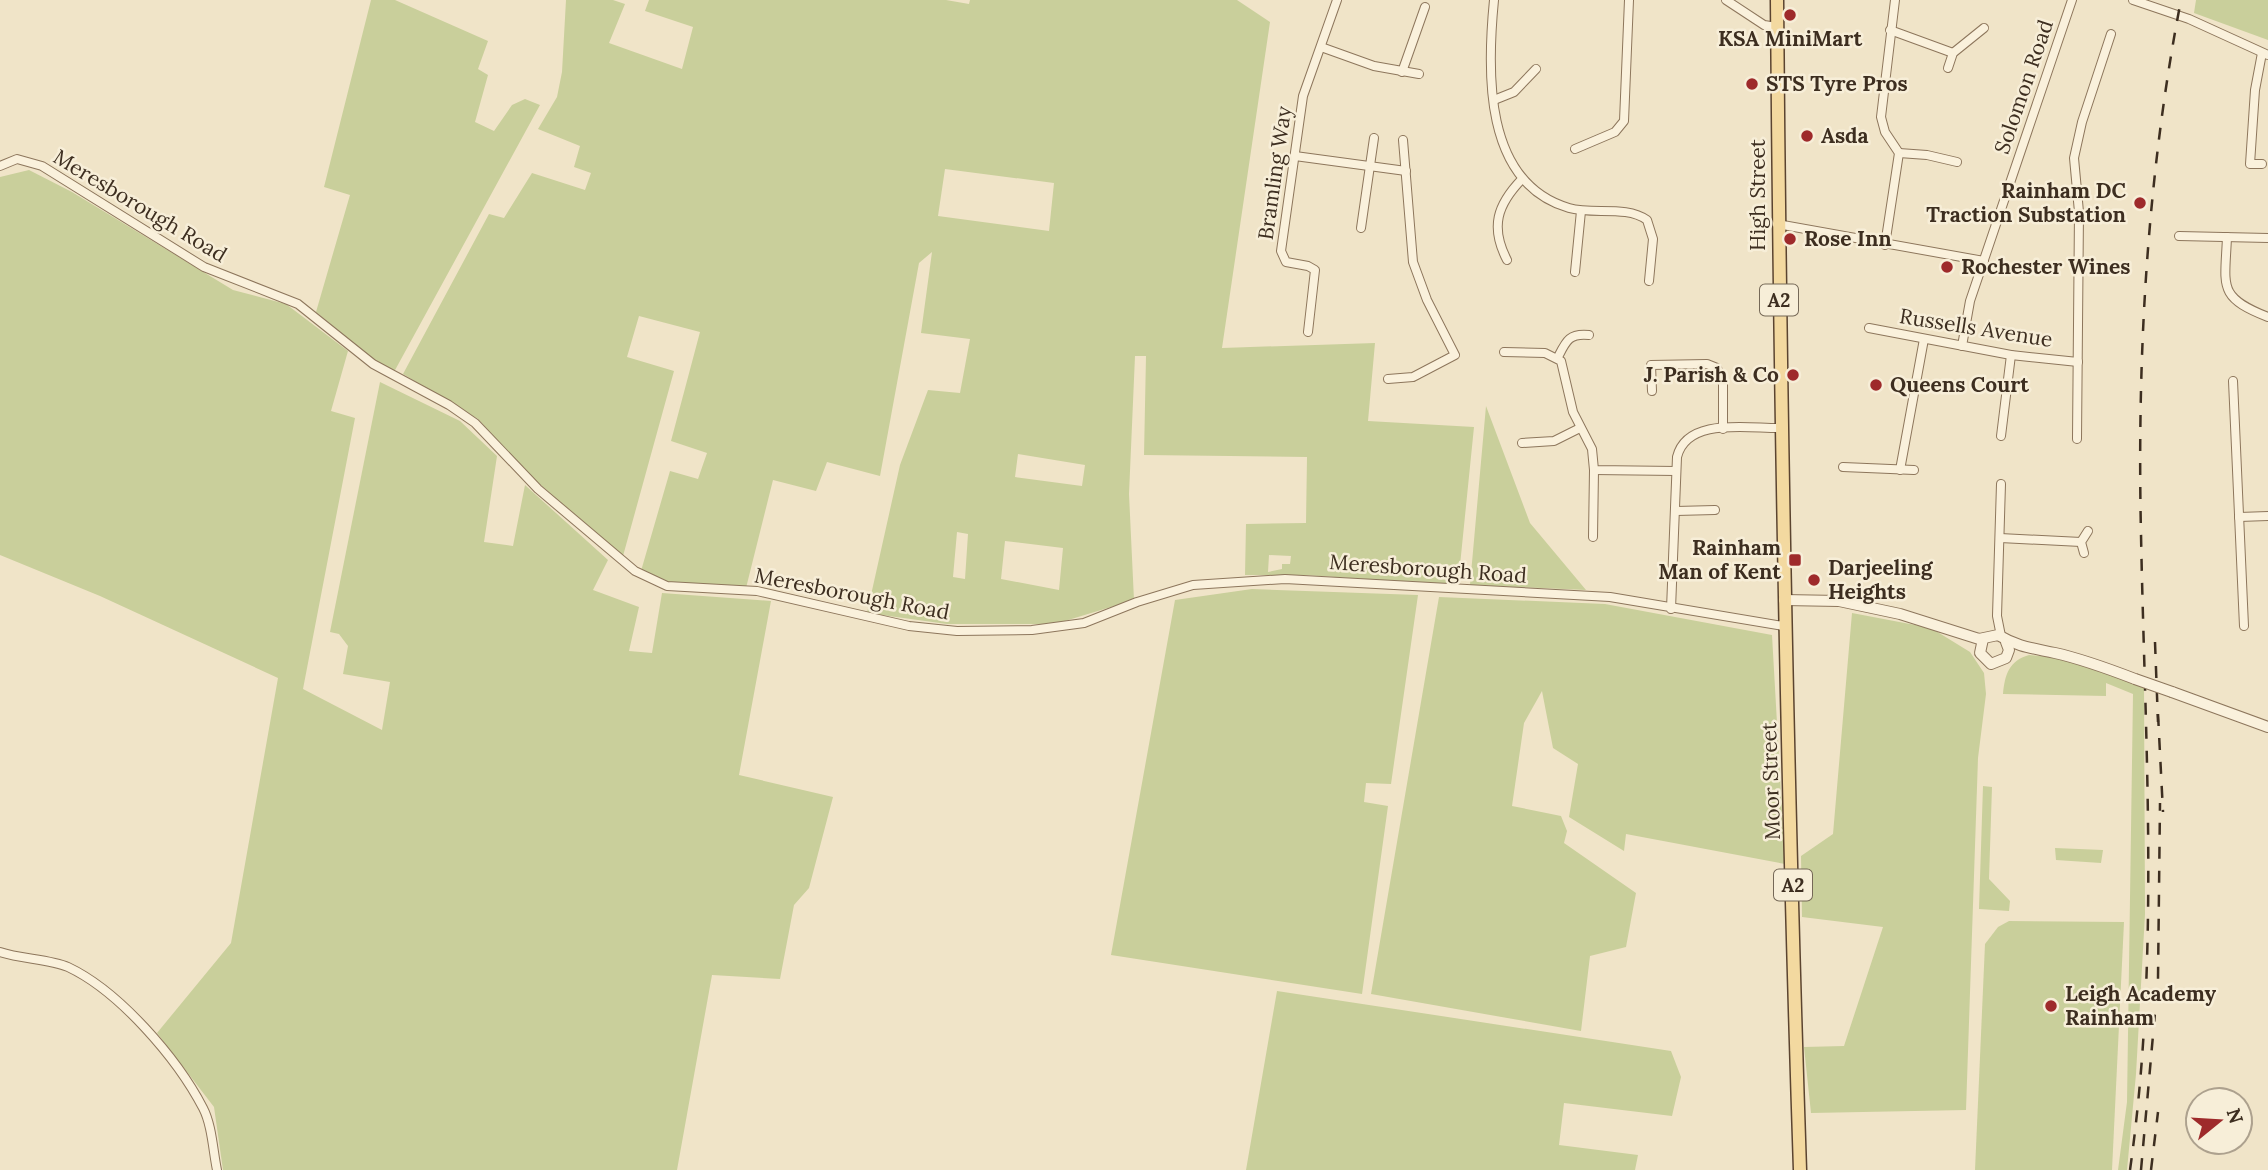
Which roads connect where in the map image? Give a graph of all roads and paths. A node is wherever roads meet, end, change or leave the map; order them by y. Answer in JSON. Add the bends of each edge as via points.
{"nodes":[{"id":1,"x":1337,"y":0,"type":"edge"},
{"id":2,"x":1494,"y":0,"type":"edge"},
{"id":3,"x":1629,"y":0,"type":"edge"},
{"id":4,"x":1726,"y":0,"type":"edge"},
{"id":5,"x":1777,"y":0,"type":"edge"},
{"id":6,"x":1895,"y":0,"type":"edge"},
{"id":7,"x":2072,"y":0,"type":"edge"},
{"id":8,"x":2133,"y":0,"type":"edge"},
{"id":9,"x":1424,"y":7,"type":"dead end"},
{"id":10,"x":1777,"y":27,"type":"junction"},
{"id":11,"x":1984,"y":28,"type":"dead end"},
{"id":12,"x":1890,"y":30,"type":"junction"},
{"id":13,"x":2110,"y":34,"type":"dead end"},
{"id":14,"x":1321,"y":47,"type":"junction"},
{"id":15,"x":1953,"y":53,"type":"junction"},
{"id":16,"x":2265,"y":54,"type":"edge"},
{"id":17,"x":1948,"y":68,"type":"dead end"},
{"id":18,"x":1536,"y":69,"type":"dead end"},
{"id":19,"x":1402,"y":72,"type":"junction"},
{"id":20,"x":1419,"y":74,"type":"dead end"},
{"id":21,"x":1494,"y":100,"type":"junction"},
{"id":22,"x":1374,"y":138,"type":"dead end"},
{"id":23,"x":1404,"y":140,"type":"dead end"},
{"id":24,"x":1575,"y":149,"type":"dead end"},
{"id":25,"x":1899,"y":153,"type":"junction"},
{"id":26,"x":1295,"y":156,"type":"junction"},
{"id":27,"x":1957,"y":163,"type":"dead end"},
{"id":28,"x":2262,"y":164,"type":"dead end"},
{"id":29,"x":0,"y":166,"type":"edge"},
{"id":30,"x":1370,"y":166,"type":"junction"},
{"id":31,"x":1406,"y":171,"type":"junction"},
{"id":32,"x":1522,"y":179,"type":"junction"},
{"id":33,"x":1581,"y":211,"type":"junction"},
{"id":34,"x":1777,"y":224,"type":"junction"},
{"id":35,"x":1361,"y":228,"type":"dead end"},
{"id":36,"x":2179,"y":236,"type":"dead end"},
{"id":37,"x":2227,"y":237,"type":"junction"},
{"id":38,"x":2268,"y":238,"type":"edge"},
{"id":39,"x":1885,"y":245,"type":"junction"},
{"id":40,"x":1507,"y":260,"type":"dead end"},
{"id":41,"x":1984,"y":261,"type":"junction"},
{"id":42,"x":1575,"y":272,"type":"dead end"},
{"id":43,"x":1649,"y":281,"type":"dead end"},
{"id":44,"x":2268,"y":317,"type":"edge"},
{"id":45,"x":1869,"y":328,"type":"dead end"},
{"id":46,"x":1308,"y":332,"type":"dead end"},
{"id":47,"x":1589,"y":335,"type":"dead end"},
{"id":48,"x":1924,"y":339,"type":"junction"},
{"id":49,"x":1962,"y":346,"type":"junction"},
{"id":50,"x":1504,"y":352,"type":"dead end"},
{"id":51,"x":2011,"y":355,"type":"junction"},
{"id":52,"x":1558,"y":357,"type":"junction"},
{"id":53,"x":2078,"y":362,"type":"junction"},
{"id":54,"x":1388,"y":379,"type":"dead end"},
{"id":55,"x":2233,"y":381,"type":"dead end"},
{"id":56,"x":1652,"y":391,"type":"dead end"},
{"id":57,"x":1580,"y":428,"type":"junction"},
{"id":58,"x":1782,"y":428,"type":"junction"},
{"id":59,"x":1723,"y":429,"type":"junction"},
{"id":60,"x":2001,"y":436,"type":"dead end"},
{"id":61,"x":2077,"y":439,"type":"dead end"},
{"id":62,"x":1522,"y":443,"type":"dead end"},
{"id":63,"x":1843,"y":467,"type":"dead end"},
{"id":64,"x":1594,"y":470,"type":"junction"},
{"id":65,"x":1900,"y":470,"type":"junction"},
{"id":66,"x":1914,"y":470,"type":"dead end"},
{"id":67,"x":1676,"y":471,"type":"junction"},
{"id":68,"x":2001,"y":484,"type":"dead end"},
{"id":69,"x":1715,"y":510,"type":"dead end"},
{"id":70,"x":1676,"y":511,"type":"junction"},
{"id":71,"x":2268,"y":516,"type":"edge"},
{"id":72,"x":2239,"y":517,"type":"junction"},
{"id":73,"x":2088,"y":531,"type":"dead end"},
{"id":74,"x":1593,"y":537,"type":"dead end"},
{"id":75,"x":2000,"y":538,"type":"junction"},
{"id":76,"x":2081,"y":542,"type":"junction"},
{"id":77,"x":2084,"y":553,"type":"dead end"},
{"id":78,"x":1784,"y":600,"type":"junction"},
{"id":79,"x":1671,"y":609,"type":"junction"},
{"id":80,"x":1997,"y":616,"type":"junction"},
{"id":81,"x":1783,"y":626,"type":"junction"},
{"id":82,"x":2244,"y":626,"type":"dead end"},
{"id":83,"x":1958,"y":634,"type":"junction"},
{"id":84,"x":1984,"y":638,"type":"junction"},
{"id":85,"x":2004,"y":639,"type":"junction"},
{"id":86,"x":2028,"y":649,"type":"junction"},
{"id":87,"x":2008,"y":655,"type":"junction"},
{"id":88,"x":1981,"y":656,"type":"junction"},
{"id":89,"x":2268,"y":727,"type":"edge"},
{"id":90,"x":0,"y":952,"type":"edge"},
{"id":91,"x":217,"y":1170,"type":"edge"},
{"id":92,"x":1800,"y":1170,"type":"edge"}],
"edges":[{"from":1,"to":14,"type":"street","name":"Bramling Way"},
{"from":2,"to":21,"type":"street"},
{"from":3,"to":24,"type":"street","via":[[1624,121],[1615,132]]},
{"from":4,"to":10,"type":"street","via":[[1764,25]]},
{"from":5,"to":10,"type":"main road","name":"High Street","number":"A2"},
{"from":6,"to":12,"type":"street"},
{"from":7,"to":41,"type":"street","name":"Solomon Road"},
{"from":8,"to":16,"type":"street","via":[[2189,19]]},
{"from":9,"to":19,"type":"street"},
{"from":10,"to":34,"type":"main road","name":"High Street","number":"A2"},
{"from":11,"to":15,"type":"street"},
{"from":12,"to":15,"type":"street"},
{"from":12,"to":25,"type":"street","via":[[1881,117]]},
{"from":13,"to":53,"type":"street","via":[[2074,158],[2079,212]]},
{"from":14,"to":19,"type":"street"},
{"from":14,"to":26,"type":"street","name":"Bramling Way","via":[[1303,96]]},
{"from":15,"to":17,"type":"street"},
{"from":16,"to":28,"type":"street","via":[[2255,90],[2250,164]]},
{"from":18,"to":21,"type":"street","via":[[1514,92]]},
{"from":19,"to":20,"type":"street"},
{"from":21,"to":32,"type":"street","via":[[1502,143]]},
{"from":22,"to":30,"type":"street"},
{"from":23,"to":31,"type":"street"},
{"from":25,"to":27,"type":"street"},
{"from":25,"to":39,"type":"street"},
{"from":26,"to":30,"type":"street"},
{"from":26,"to":46,"type":"street","name":"Bramling Way","via":[[1282,256],[1286,262],[1308,265],[1316,272]]},
{"from":29,"to":79,"type":"street","name":"Meresborough Road","via":[[17,159],[43,166],[204,267],[298,304],[373,364],[475,423],[567,514],[635,571],[667,586],[757,591],[909,626],[957,631],[1084,623],[1193,585],[1245,579],[1610,597]]},
{"from":30,"to":31,"type":"street"},
{"from":30,"to":35,"type":"street"},
{"from":31,"to":54,"type":"street","via":[[1413,262],[1455,355],[1413,377]]},
{"from":32,"to":33,"type":"street","via":[[1548,200]]},
{"from":32,"to":40,"type":"street","via":[[1497,216],[1497,234]]},
{"from":33,"to":42,"type":"street"},
{"from":33,"to":43,"type":"street","via":[[1647,220],[1653,239]]},
{"from":34,"to":39,"type":"street"},
{"from":34,"to":58,"type":"main road","name":"High Street","number":"A2"},
{"from":36,"to":37,"type":"street"},
{"from":37,"to":38,"type":"street"},
{"from":37,"to":44,"type":"street","via":[[2230,297]]},
{"from":39,"to":41,"type":"street"},
{"from":41,"to":49,"type":"street","name":"Solomon Road","via":[[1970,301]]},
{"from":45,"to":48,"type":"street","name":"Russells Avenue"},
{"from":47,"to":52,"type":"street","via":[[1566,339]]},
{"from":48,"to":49,"type":"street","name":"Russells Avenue"},
{"from":48,"to":65,"type":"street"},
{"from":49,"to":51,"type":"street","name":"Russells Avenue"},
{"from":50,"to":52,"type":"street"},
{"from":51,"to":53,"type":"street","name":"Russells Avenue"},
{"from":51,"to":60,"type":"street"},
{"from":52,"to":57,"type":"street"},
{"from":53,"to":61,"type":"street"},
{"from":55,"to":72,"type":"street"},
{"from":56,"to":59,"type":"street","via":[[1651,365],[1707,364],[1717,368],[1723,384]]},
{"from":57,"to":62,"type":"street","via":[[1546,444]]},
{"from":57,"to":64,"type":"street","via":[[1592,449]]},
{"from":58,"to":59,"type":"street"},
{"from":58,"to":78,"type":"main road","name":"High Street","number":"A2"},
{"from":59,"to":67,"type":"street","via":[[1703,430],[1685,439],[1678,450]]},
{"from":63,"to":65,"type":"street"},
{"from":64,"to":67,"type":"street"},
{"from":64,"to":74,"type":"street"},
{"from":65,"to":66,"type":"street"},
{"from":67,"to":70,"type":"street"},
{"from":68,"to":75,"type":"street"},
{"from":69,"to":70,"type":"street"},
{"from":70,"to":79,"type":"street"},
{"from":71,"to":72,"type":"street"},
{"from":72,"to":82,"type":"street"},
{"from":73,"to":76,"type":"street"},
{"from":75,"to":76,"type":"street"},
{"from":75,"to":80,"type":"street"},
{"from":76,"to":77,"type":"street"},
{"from":78,"to":81,"type":"main road","name":"Moor Street","number":"A2"},
{"from":78,"to":83,"type":"street","via":[[1839,601],[1900,614]]},
{"from":79,"to":81,"type":"street","name":"Meresborough Road"},
{"from":80,"to":84,"type":"street"},
{"from":80,"to":85,"type":"street"},
{"from":81,"to":92,"type":"main road","name":"Moor Street","number":"A2"},
{"from":83,"to":84,"type":"street"},
{"from":83,"to":88,"type":"street"},
{"from":84,"to":85,"type":"street"},
{"from":84,"to":88,"type":"street"},
{"from":85,"to":86,"type":"street"},
{"from":85,"to":87,"type":"street"},
{"from":86,"to":87,"type":"street"},
{"from":86,"to":89,"type":"street","bridge":true,"via":[[2135,678]]},
{"from":87,"to":88,"type":"street","via":[[1994,664]]},
{"from":90,"to":91,"type":"street","via":[[66,966],[144,1024],[204,1109]]}]}
